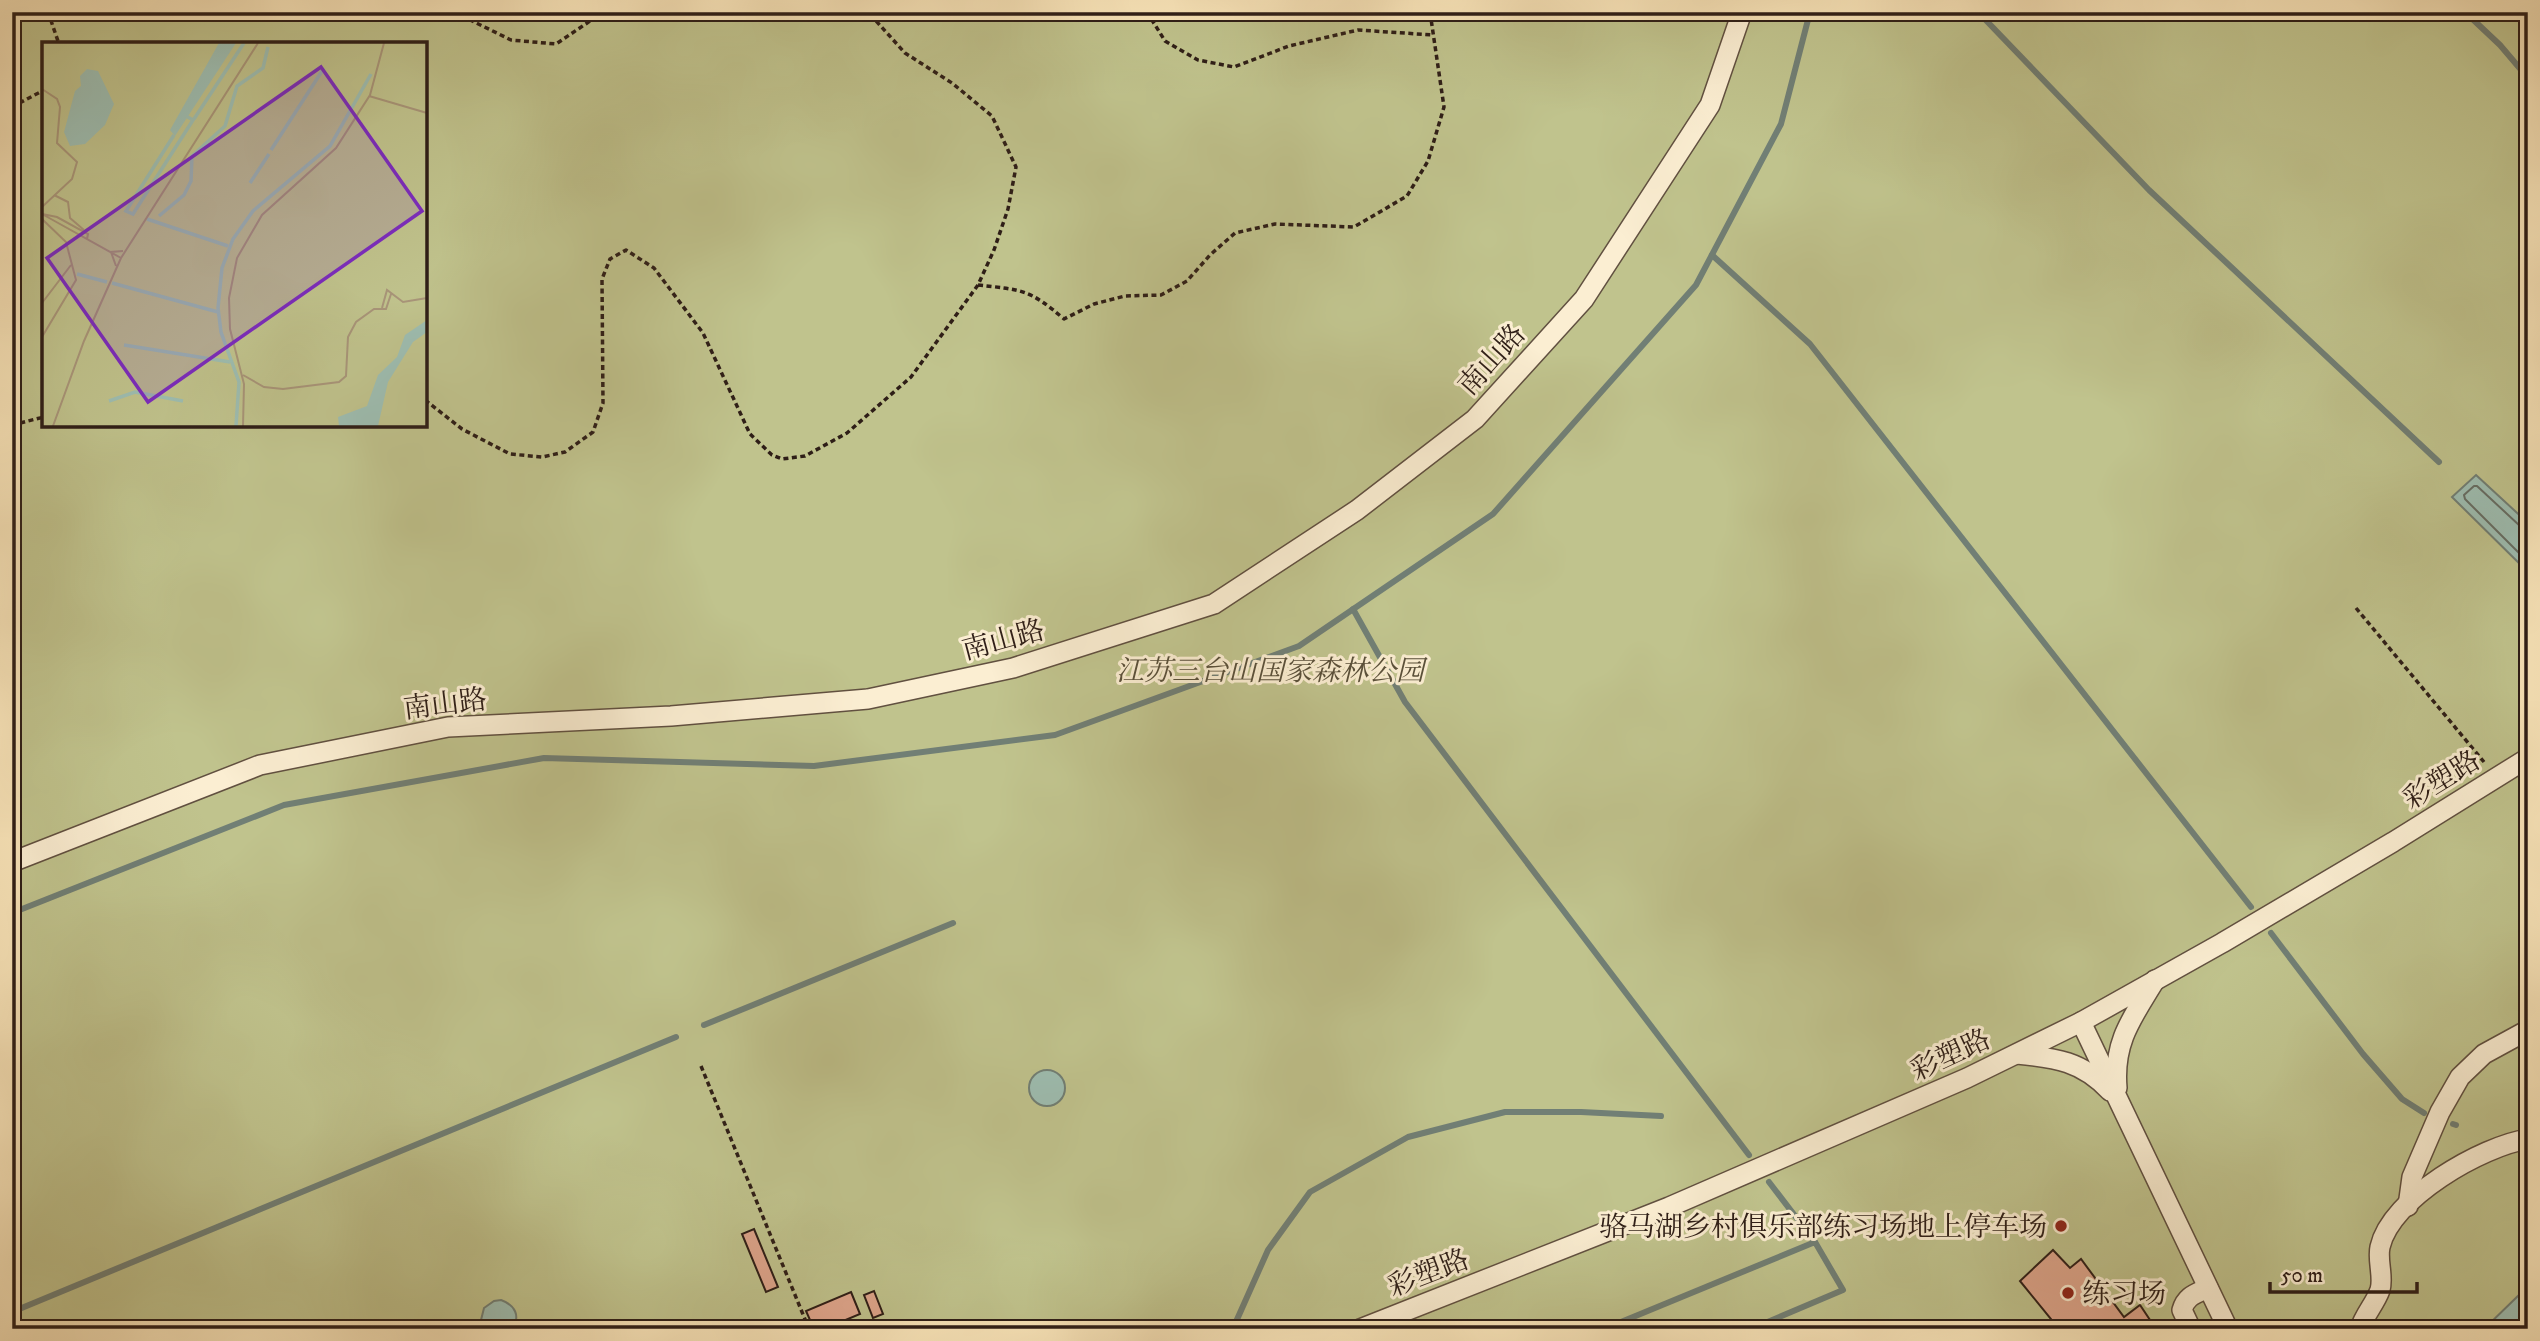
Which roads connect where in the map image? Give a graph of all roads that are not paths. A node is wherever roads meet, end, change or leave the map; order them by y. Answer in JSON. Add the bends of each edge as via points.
{"nodes":[{"id":1,"x":1742,"y":12,"type":"edge"},
{"id":2,"x":2528,"y":758,"type":"edge"},
{"id":3,"x":12,"y":862,"type":"edge"},
{"id":4,"x":2155,"y":980,"type":"junction"},
{"id":5,"x":2081,"y":1022,"type":"junction"},
{"id":6,"x":2528,"y":1030,"type":"edge"},
{"id":7,"x":2016,"y":1054,"type":"junction"},
{"id":8,"x":2118,"y":1099,"type":"junction"},
{"id":9,"x":2528,"y":1139,"type":"edge"},
{"id":10,"x":2408,"y":1206,"type":"junction"},
{"id":11,"x":2208,"y":1288,"type":"junction"},
{"id":12,"x":2182,"y":1319,"type":"edge"},
{"id":13,"x":1360,"y":1329,"type":"edge"},
{"id":14,"x":2191,"y":1329,"type":"edge"},
{"id":15,"x":2228,"y":1329,"type":"edge"},
{"id":16,"x":2360,"y":1329,"type":"edge"}],
"edges":[{"from":1,"to":3,"type":"street","name":"南山路","via":[[1710,105],[1584,299],[1475,419],[1357,510],[1214,604],[1013,668],[868,699],[671,716],[448,727],[260,765]]},
{"from":2,"to":4,"type":"street","name":"彩塑路","via":[[2382,849]]},
{"from":4,"to":5,"type":"street","name":"彩塑路"},
{"from":4,"to":8,"type":"street","via":[[2124,1031],[2115,1069]]},
{"from":5,"to":7,"type":"street","name":"彩塑路"},
{"from":5,"to":8,"type":"street"},
{"from":6,"to":10,"type":"street","via":[[2484,1054],[2460,1077],[2412,1177]]},
{"from":7,"to":8,"type":"street","via":[[2050,1057],[2084,1068]]},
{"from":7,"to":13,"type":"street","name":"彩塑路","via":[[1669,1207]]},
{"from":8,"to":11,"type":"street"},
{"from":9,"to":10,"type":"street","via":[[2490,1149],[2454,1168]]},
{"from":10,"to":16,"type":"street","via":[[2385,1234],[2380,1248],[2381,1288]]},
{"from":11,"to":12,"type":"street","via":[[2190,1296]]},
{"from":11,"to":15,"type":"street"},
{"from":12,"to":14,"type":"street"}]}
